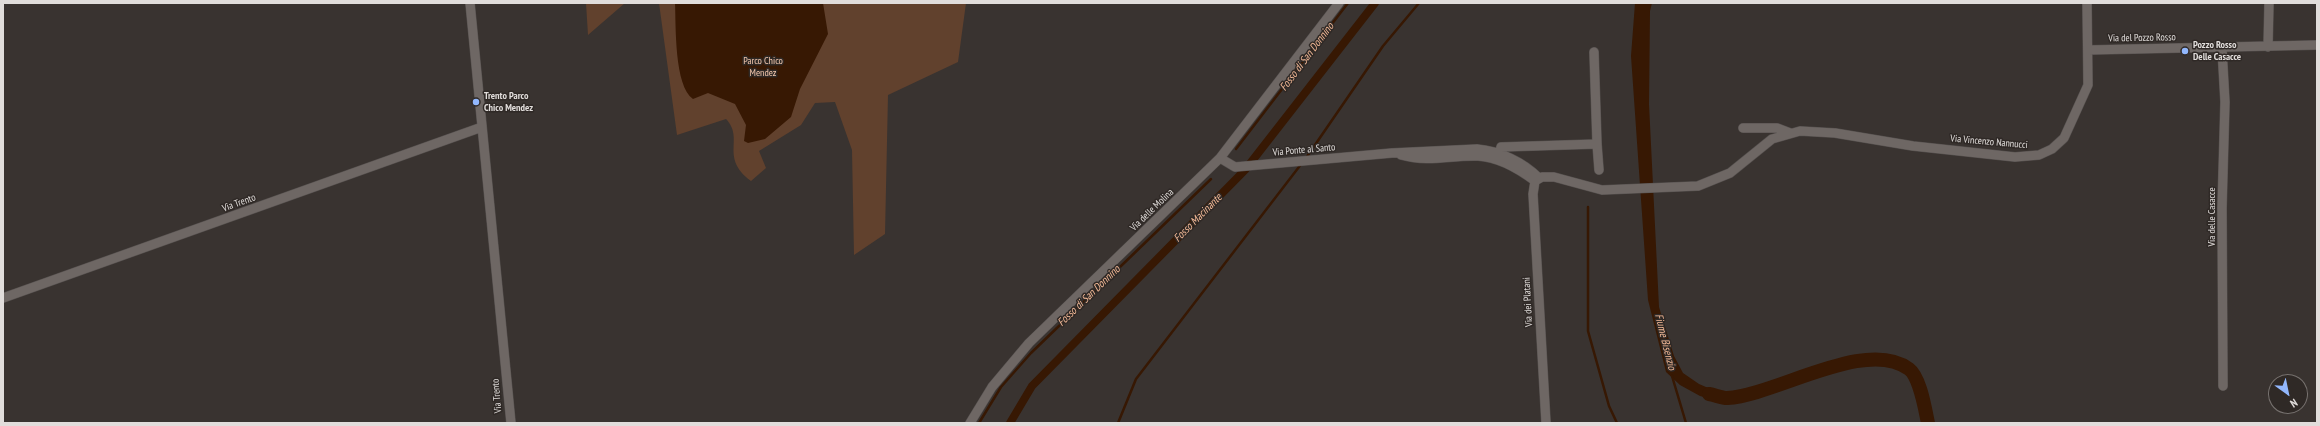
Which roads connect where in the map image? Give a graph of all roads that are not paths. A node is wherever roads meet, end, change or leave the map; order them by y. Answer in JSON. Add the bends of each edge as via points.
{"nodes":[{"id":1,"x":470,"y":3,"type":"edge"},
{"id":2,"x":1339,"y":3,"type":"edge"},
{"id":3,"x":2087,"y":3,"type":"edge"},
{"id":4,"x":2269,"y":3,"type":"edge"},
{"id":5,"x":2317,"y":45,"type":"edge"},
{"id":6,"x":2268,"y":47,"type":"junction"},
{"id":7,"x":2222,"y":48,"type":"junction"},
{"id":8,"x":2088,"y":50,"type":"junction"},
{"id":9,"x":1594,"y":52,"type":"dead end"},
{"id":10,"x":482,"y":127,"type":"junction"},
{"id":11,"x":1743,"y":128,"type":"dead end"},
{"id":12,"x":1790,"y":133,"type":"junction"},
{"id":13,"x":1597,"y":144,"type":"junction"},
{"id":14,"x":1498,"y":157,"type":"junction"},
{"id":15,"x":1220,"y":158,"type":"junction"},
{"id":16,"x":1600,"y":170,"type":"dead end"},
{"id":17,"x":1537,"y":179,"type":"junction"},
{"id":18,"x":3,"y":298,"type":"edge"},
{"id":19,"x":2223,"y":386,"type":"dead end"},
{"id":20,"x":511,"y":423,"type":"edge"},
{"id":21,"x":970,"y":423,"type":"edge"},
{"id":22,"x":1546,"y":423,"type":"edge"}],
"edges":[{"from":1,"to":10,"type":"street","name":"Via Trento"},
{"from":2,"to":15,"type":"street","name":"Via delle Molina"},
{"from":3,"to":8,"type":"street","name":"Via Vincenzo Nannucci"},
{"from":4,"to":6,"type":"street"},
{"from":5,"to":6,"type":"street","name":"Via del Pozzo Rosso"},
{"from":6,"to":7,"type":"street","name":"Via del Pozzo Rosso"},
{"from":7,"to":8,"type":"street","name":"Via del Pozzo Rosso"},
{"from":7,"to":19,"type":"street","name":"Via delle Casacce","via":[[2225,102],[2222,208]]},
{"from":8,"to":12,"type":"street","name":"Via Vincenzo Nannucci","via":[[2088,85],[2068,133],[2052,149],[2039,155],[2015,157],[1914,146],[1835,133]]},
{"from":9,"to":13,"type":"street"},
{"from":10,"to":18,"type":"street","name":"Via Trento"},
{"from":10,"to":20,"type":"street","name":"Via Trento"},
{"from":11,"to":12,"type":"street","name":"Via Vincenzo Nannucci","via":[[1778,128]]},
{"from":12,"to":17,"type":"street","name":"Via Vincenzo Nannucci","via":[[1772,139],[1730,173],[1698,186],[1602,190],[1554,177]]},
{"from":13,"to":14,"type":"street","via":[[1501,148]]},
{"from":13,"to":16,"type":"street"},
{"from":14,"to":15,"type":"street","name":"Via Ponte al Santo","via":[[1418,160],[1392,153],[1243,167],[1229,165]]},
{"from":14,"to":17,"type":"street","name":"Via Ponte al Santo"},
{"from":15,"to":21,"type":"street","name":"Via delle Molina","via":[[1029,343],[992,387]]},
{"from":17,"to":22,"type":"street","name":"Via dei Platani","via":[[1532,194]]}]}
